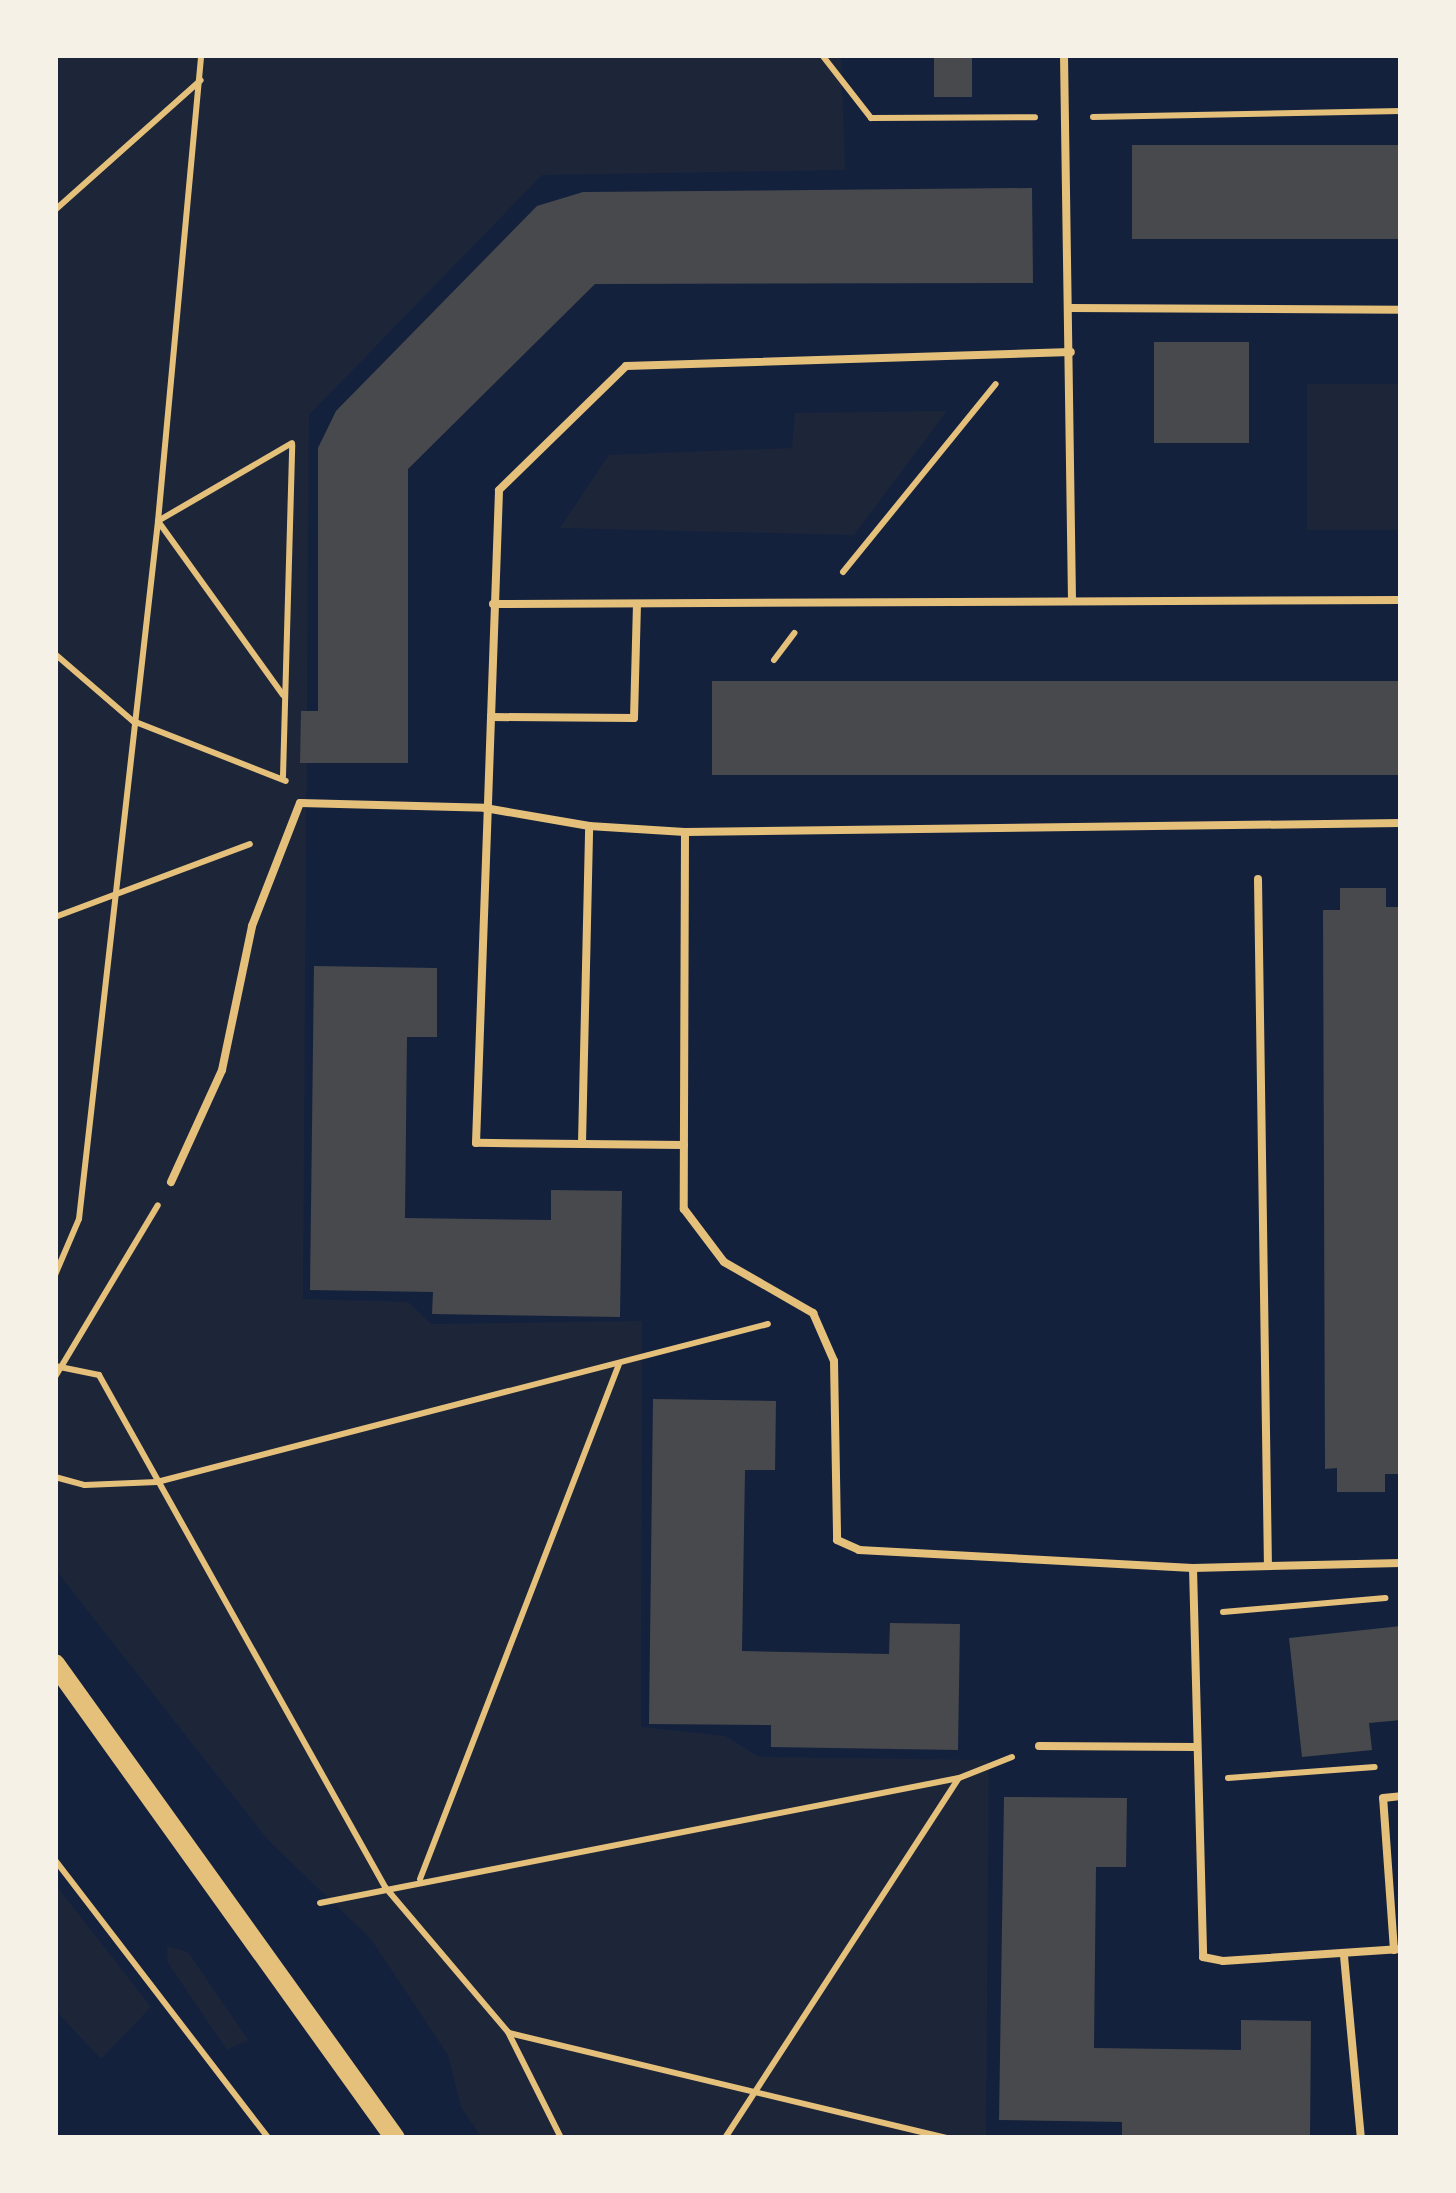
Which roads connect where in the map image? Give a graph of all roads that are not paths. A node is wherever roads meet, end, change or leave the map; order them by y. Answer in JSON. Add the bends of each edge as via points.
{"nodes":[{"id":1,"x":1064,"y":55,"type":"edge"},
{"id":2,"x":1070,"y":308,"type":"junction"},
{"id":3,"x":1401,"y":310,"type":"edge"},
{"id":4,"x":1070,"y":352,"type":"junction"},
{"id":5,"x":1072,"y":600,"type":"junction"},
{"id":6,"x":1401,"y":600,"type":"edge"},
{"id":7,"x":493,"y":604,"type":"junction"},
{"id":8,"x":637,"y":604,"type":"junction"},
{"id":9,"x":491,"y":716,"type":"junction"},
{"id":10,"x":485,"y":808,"type":"junction"},
{"id":11,"x":1401,"y":823,"type":"edge"},
{"id":12,"x":590,"y":826,"type":"junction"},
{"id":13,"x":686,"y":832,"type":"junction"},
{"id":14,"x":1258,"y":879,"type":"dead end"},
{"id":15,"x":582,"y":1143,"type":"junction"},
{"id":16,"x":684,"y":1145,"type":"junction"},
{"id":17,"x":171,"y":1182,"type":"road end"},
{"id":18,"x":1401,"y":1563,"type":"edge"},
{"id":19,"x":1268,"y":1566,"type":"junction"},
{"id":20,"x":1194,"y":1568,"type":"junction"},
{"id":21,"x":55,"y":1664,"type":"edge"},
{"id":22,"x":55,"y":1674,"type":"edge"},
{"id":23,"x":72,"y":1689,"type":"junction"},
{"id":24,"x":1039,"y":1746,"type":"road end"},
{"id":25,"x":1196,"y":1747,"type":"junction"},
{"id":26,"x":1401,"y":1796,"type":"edge"},
{"id":27,"x":1397,"y":1950,"type":"edge"},
{"id":28,"x":1344,"y":1956,"type":"junction"},
{"id":29,"x":396,"y":2138,"type":"edge"},
{"id":30,"x":1361,"y":2138,"type":"edge"}],
"edges":[{"from":1,"to":2,"type":"lane"},
{"from":2,"to":3,"type":"lane"},
{"from":2,"to":4,"type":"lane"},
{"from":4,"to":5,"type":"lane"},
{"from":4,"to":7,"type":"lane","via":[[626,366],[499,490]]},
{"from":5,"to":6,"type":"lane"},
{"from":5,"to":8,"type":"lane"},
{"from":7,"to":8,"type":"lane"},
{"from":7,"to":9,"type":"lane"},
{"from":8,"to":9,"type":"lane","via":[[634,718]]},
{"from":9,"to":10,"type":"lane"},
{"from":10,"to":12,"type":"lane"},
{"from":10,"to":15,"type":"lane","via":[[476,1144]]},
{"from":10,"to":17,"type":"lane","via":[[300,803],[252,926],[222,1070]]},
{"from":11,"to":13,"type":"lane"},
{"from":12,"to":13,"type":"lane"},
{"from":12,"to":15,"type":"lane"},
{"from":13,"to":16,"type":"lane"},
{"from":14,"to":19,"type":"lane"},
{"from":15,"to":16,"type":"lane"},
{"from":16,"to":20,"type":"lane","via":[[684,1208],[724,1262],[813,1313],[834,1361],[837,1540],[859,1550]]},
{"from":18,"to":19,"type":"lane"},
{"from":19,"to":20,"type":"lane"},
{"from":20,"to":25,"type":"lane"},
{"from":21,"to":23,"type":"main road"},
{"from":22,"to":23,"type":"main road"},
{"from":23,"to":29,"type":"main road"},
{"from":24,"to":25,"type":"lane"},
{"from":25,"to":28,"type":"lane","via":[[1203,1957]]},
{"from":26,"to":27,"type":"lane","via":[[1383,1798]]},
{"from":27,"to":28,"type":"lane"},
{"from":28,"to":30,"type":"lane"}]}
